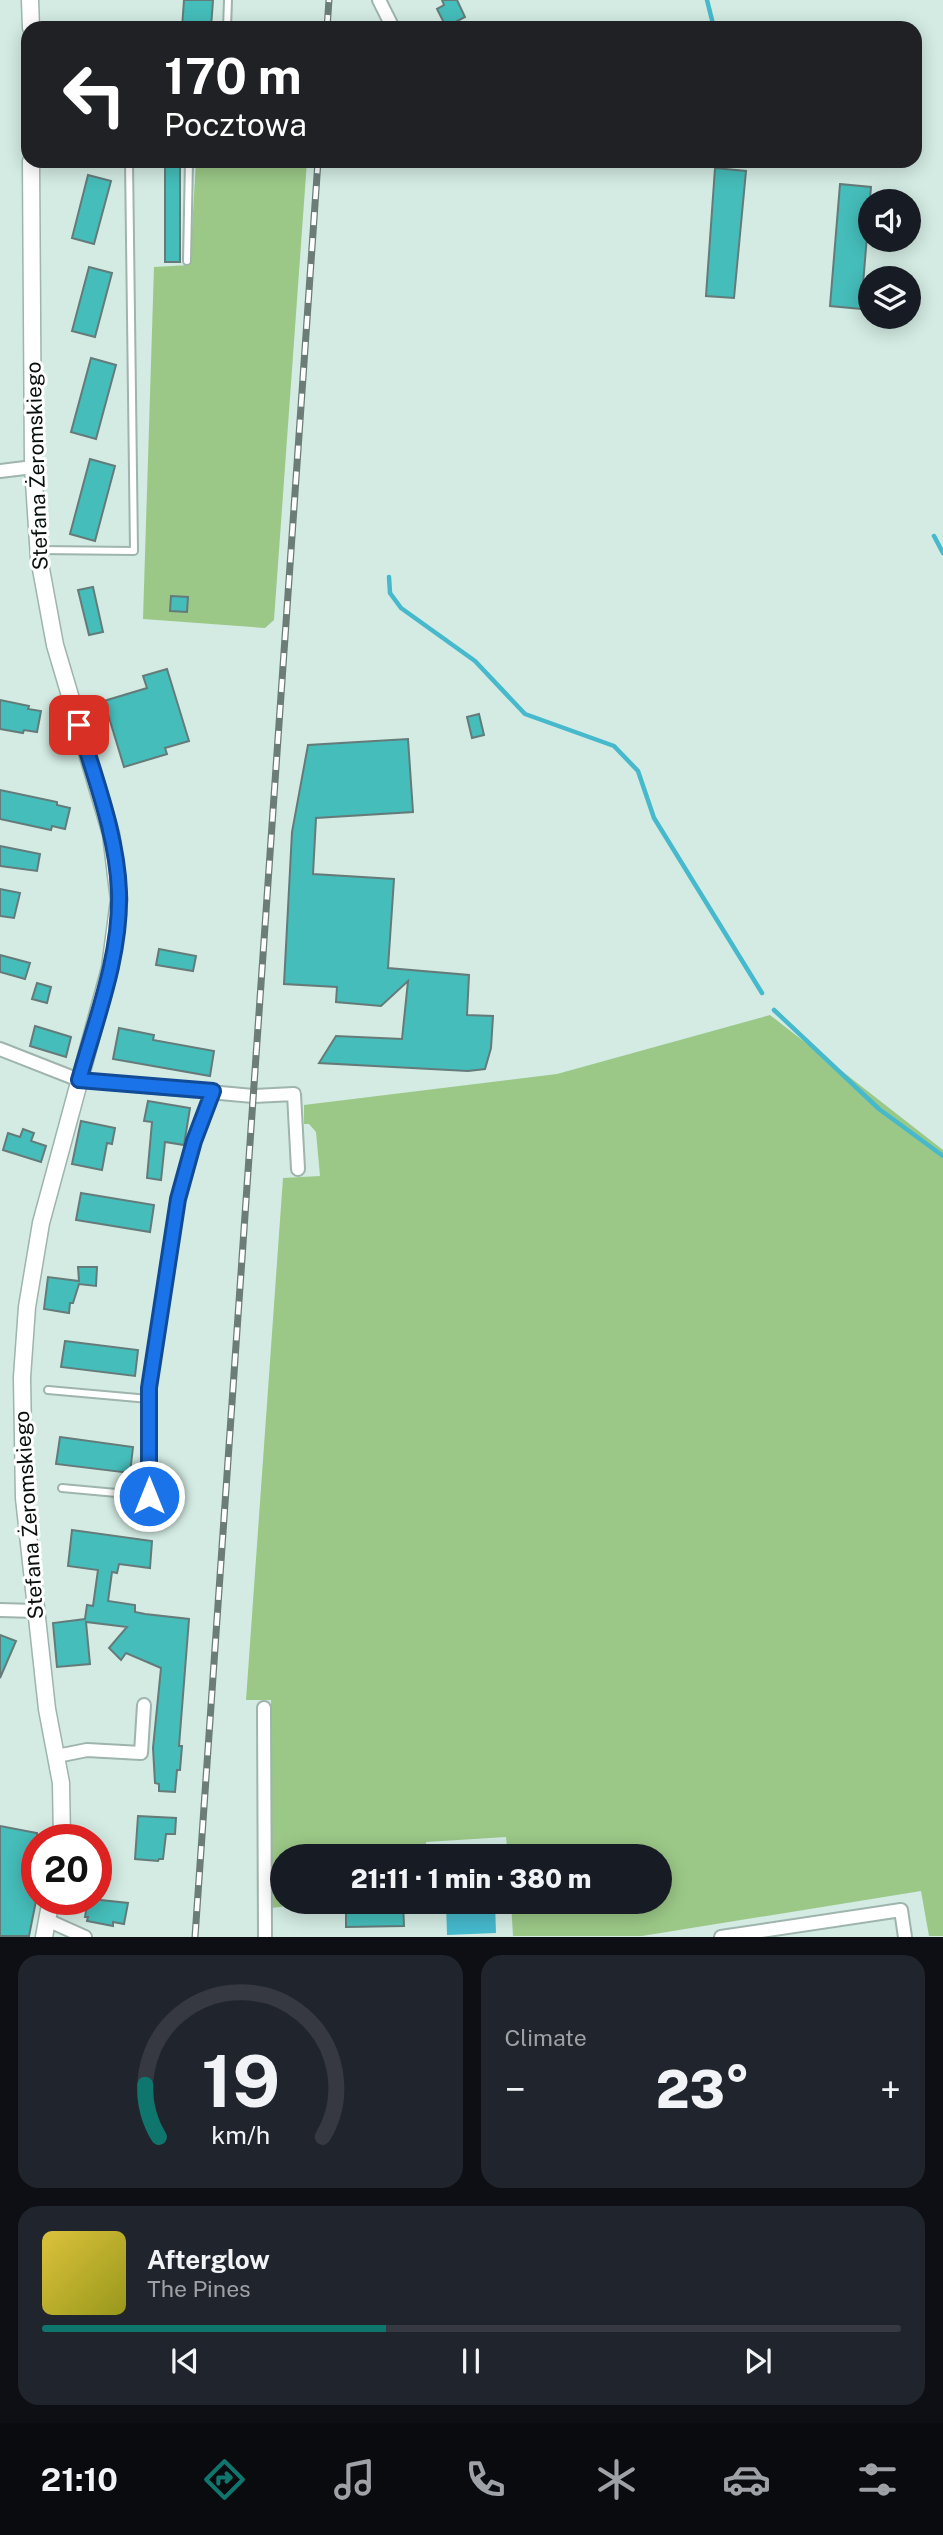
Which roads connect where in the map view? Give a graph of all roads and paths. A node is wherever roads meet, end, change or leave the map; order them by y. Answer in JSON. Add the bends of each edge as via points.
{"nodes":[{"id":1,"x":30,"y":0,"type":"edge"},
{"id":2,"x":228,"y":0,"type":"edge"},
{"id":3,"x":379,"y":0,"type":"edge"},
{"id":4,"x":31,"y":21,"type":"edge"},
{"id":5,"x":227,"y":21,"type":"edge"},
{"id":6,"x":390,"y":21,"type":"edge"},
{"id":7,"x":31,"y":168,"type":"edge"},
{"id":8,"x":129,"y":168,"type":"edge"},
{"id":9,"x":189,"y":168,"type":"edge"},
{"id":10,"x":187,"y":261,"type":"dead end"},
{"id":11,"x":33,"y":467,"type":"junction"},
{"id":12,"x":0,"y":471,"type":"edge"},
{"id":13,"x":38,"y":550,"type":"junction"},
{"id":14,"x":0,"y":1049,"type":"edge"},
{"id":15,"x":79,"y":1080,"type":"junction"},
{"id":16,"x":213,"y":1091,"type":"junction"},
{"id":17,"x":298,"y":1169,"type":"dead end"},
{"id":18,"x":48,"y":1390,"type":"dead end"},
{"id":19,"x":149,"y":1399,"type":"junction"},
{"id":20,"x":62,"y":1488,"type":"dead end"},
{"id":21,"x":0,"y":1610,"type":"edge"},
{"id":22,"x":36,"y":1611,"type":"junction"},
{"id":23,"x":144,"y":1705,"type":"dead end"},
{"id":24,"x":264,"y":1708,"type":"dead end"},
{"id":25,"x":57,"y":1756,"type":"junction"},
{"id":26,"x":62,"y":1824,"type":"edge"},
{"id":27,"x":45,"y":1928,"type":"edge"},
{"id":28,"x":85,"y":1937,"type":"edge"},
{"id":29,"x":265,"y":1937,"type":"edge"},
{"id":30,"x":721,"y":1937,"type":"edge"},
{"id":31,"x":905,"y":1937,"type":"edge"}],
"edges":[{"from":1,"to":4,"type":"street"},
{"from":2,"to":5,"type":"lane"},
{"from":3,"to":6,"type":"street"},
{"from":7,"to":11,"type":"street","name":"Stefana Żeromskiego"},
{"from":8,"to":13,"type":"lane","via":[[134,551]]},
{"from":9,"to":10,"type":"lane"},
{"from":11,"to":12,"type":"street"},
{"from":11,"to":13,"type":"street","name":"Stefana Żeromskiego"},
{"from":13,"to":15,"type":"street","name":"Stefana Żeromskiego","via":[[52,631],[108,826],[118,878],[113,958]]},
{"from":14,"to":15,"type":"street"},
{"from":15,"to":16,"type":"street"},
{"from":15,"to":22,"type":"street","name":"Stefana Żeromskiego","via":[[41,1223],[25,1327],[22,1460]]},
{"from":16,"to":17,"type":"street","via":[[253,1096],[294,1094]]},
{"from":16,"to":19,"type":"lane","via":[[178,1199]]},
{"from":18,"to":19,"type":"lane"},
{"from":19,"to":20,"type":"lane","via":[[149,1496]]},
{"from":21,"to":22,"type":"street"},
{"from":22,"to":25,"type":"street","name":"Stefana Żeromskiego"},
{"from":23,"to":25,"type":"street","via":[[141,1753],[87,1750]]},
{"from":24,"to":29,"type":"street"},
{"from":25,"to":26,"type":"street","name":"Stefana Żeromskiego"},
{"from":27,"to":28,"type":"street"},
{"from":30,"to":31,"type":"street","via":[[901,1910]]}]}
